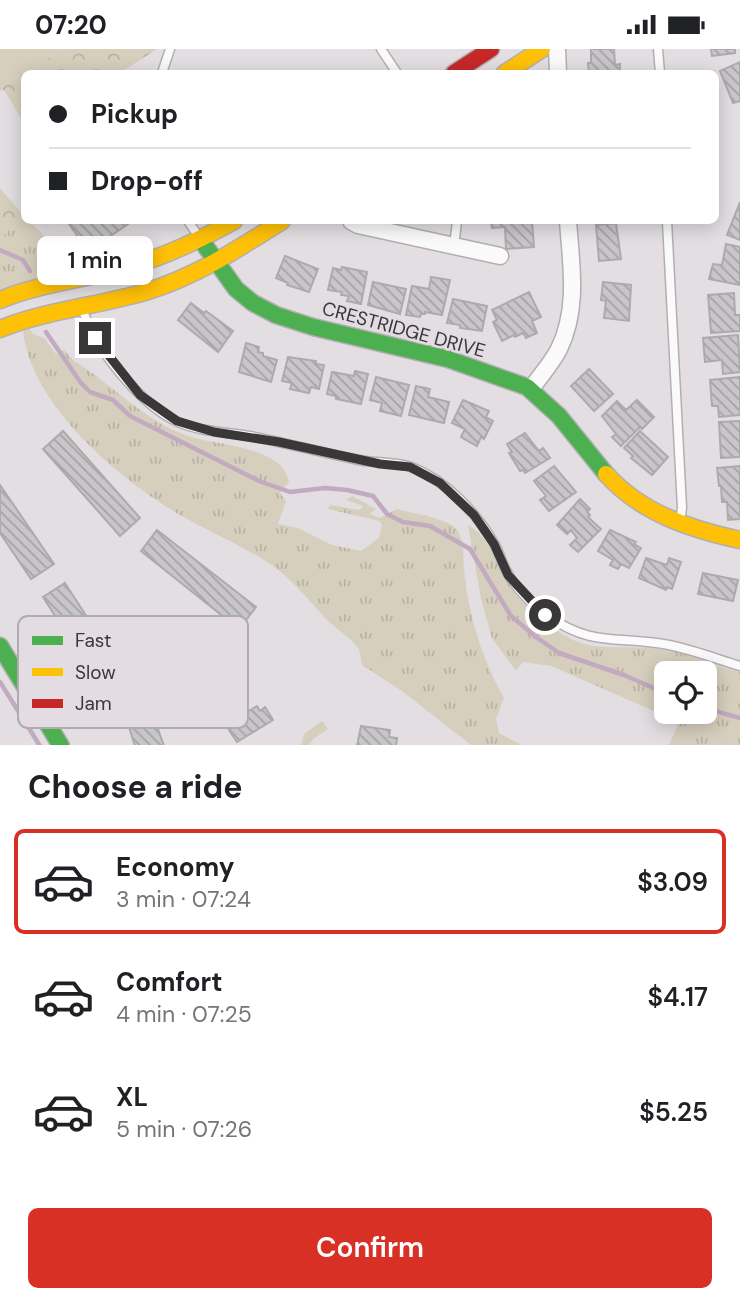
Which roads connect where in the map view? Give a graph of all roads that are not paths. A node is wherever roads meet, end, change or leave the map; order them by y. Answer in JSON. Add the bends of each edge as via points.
{"nodes":[{"id":1,"x":170,"y":49,"type":"edge"},
{"id":2,"x":382,"y":49,"type":"edge"},
{"id":3,"x":491,"y":49,"type":"edge"},
{"id":4,"x":542,"y":49,"type":"edge"},
{"id":5,"x":557,"y":49,"type":"edge"},
{"id":6,"x":658,"y":49,"type":"edge"},
{"id":7,"x":163,"y":70,"type":"edge"},
{"id":8,"x":395,"y":70,"type":"edge"},
{"id":9,"x":459,"y":70,"type":"edge"},
{"id":10,"x":510,"y":70,"type":"edge"},
{"id":11,"x":558,"y":70,"type":"edge"},
{"id":12,"x":660,"y":70,"type":"edge"},
{"id":13,"x":190,"y":224,"type":"edge"},
{"id":14,"x":229,"y":224,"type":"edge"},
{"id":15,"x":277,"y":224,"type":"edge"},
{"id":16,"x":356,"y":224,"type":"edge"},
{"id":17,"x":457,"y":224,"type":"edge"},
{"id":18,"x":568,"y":224,"type":"edge"},
{"id":19,"x":667,"y":224,"type":"edge"},
{"id":20,"x":201,"y":240,"type":"junction"},
{"id":21,"x":454,"y":247,"type":"junction"},
{"id":22,"x":500,"y":256,"type":"dead end"},
{"id":23,"x":217,"y":263,"type":"junction"},
{"id":24,"x":0,"y":300,"type":"edge"},
{"id":25,"x":82,"y":305,"type":"junction"},
{"id":26,"x":0,"y":329,"type":"edge"},
{"id":27,"x":531,"y":389,"type":"junction"},
{"id":28,"x":680,"y":525,"type":"junction"},
{"id":29,"x":740,"y":540,"type":"edge"},
{"id":30,"x":0,"y":646,"type":"edge"},
{"id":31,"x":740,"y":666,"type":"edge"},
{"id":32,"x":18,"y":676,"type":"edge"},
{"id":33,"x":50,"y":728,"type":"edge"},
{"id":34,"x":60,"y":745,"type":"edge"}],
"edges":[{"from":1,"to":7,"type":"lane"},
{"from":2,"to":8,"type":"lane"},
{"from":3,"to":9,"type":"main road"},
{"from":4,"to":10,"type":"main road"},
{"from":5,"to":11,"type":"street"},
{"from":6,"to":12,"type":"lane"},
{"from":13,"to":20,"type":"lane"},
{"from":14,"to":20,"type":"main road"},
{"from":15,"to":23,"type":"main road"},
{"from":16,"to":21,"type":"street"},
{"from":17,"to":21,"type":"lane"},
{"from":18,"to":27,"type":"street","via":[[570,320],[558,350]]},
{"from":19,"to":28,"type":"lane"},
{"from":20,"to":23,"type":"main road","name":"CRESTRIDGE DRIVE"},
{"from":20,"to":24,"type":"main road","via":[[162,257]]},
{"from":21,"to":22,"type":"street"},
{"from":23,"to":25,"type":"main road","via":[[162,287]]},
{"from":23,"to":27,"type":"main road","name":"CRESTRIDGE DRIVE","via":[[241,295],[277,317],[465,363]]},
{"from":25,"to":26,"type":"main road","via":[[35,315]]},
{"from":25,"to":31,"type":"lane","via":[[88,326],[122,375],[140,395],[177,421],[214,432],[410,467],[440,483],[474,515],[508,575],[545,615],[566,628],[605,640],[670,645]]},
{"from":27,"to":28,"type":"main road","name":"CRESTRIDGE DRIVE","via":[[626,492]]},
{"from":28,"to":29,"type":"main road","name":"CRESTRIDGE DRIVE"},
{"from":30,"to":32,"type":"main road"},
{"from":33,"to":34,"type":"main road"}]}
